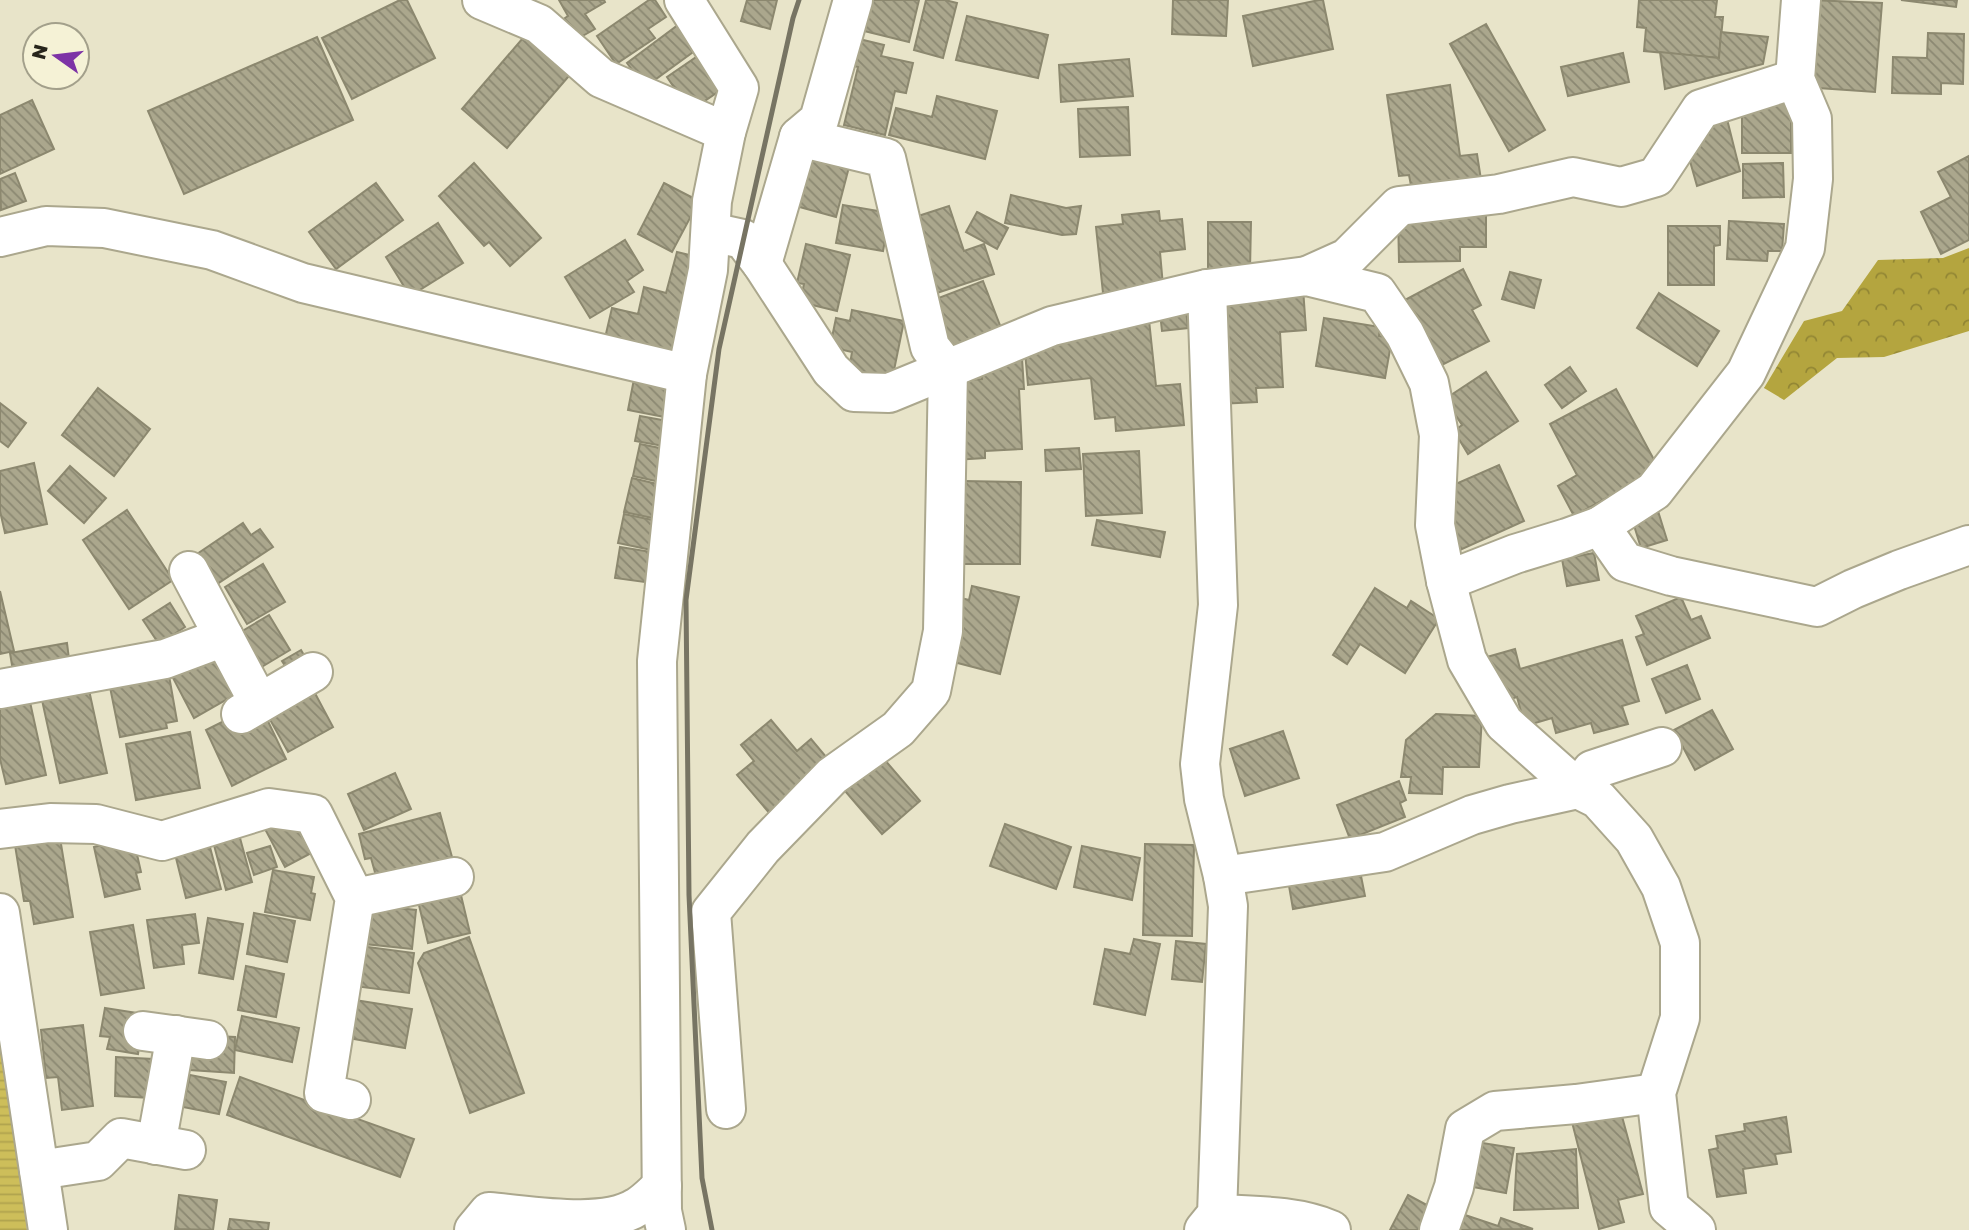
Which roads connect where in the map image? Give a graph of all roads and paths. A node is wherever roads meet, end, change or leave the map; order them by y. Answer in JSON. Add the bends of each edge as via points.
{"nodes":[{"id":1,"x":482,"y":0,"type":"edge"},
{"id":2,"x":684,"y":0,"type":"edge"},
{"id":3,"x":853,"y":0,"type":"edge"},
{"id":4,"x":1801,"y":0,"type":"edge"},
{"id":5,"x":1795,"y":79,"type":"junction"},
{"id":6,"x":726,"y":132,"type":"junction"},
{"id":7,"x":799,"y":136,"type":"junction"},
{"id":8,"x":711,"y":232,"type":"junction"},
{"id":9,"x":0,"y":237,"type":"edge"},
{"id":10,"x":762,"y":264,"type":"junction"},
{"id":11,"x":1307,"y":276,"type":"junction"},
{"id":12,"x":1207,"y":289,"type":"junction"},
{"id":13,"x":948,"y":369,"type":"junction"},
{"id":14,"x":687,"y":374,"type":"junction"},
{"id":15,"x":1600,"y":526,"type":"junction"},
{"id":16,"x":1969,"y":545,"type":"edge"},
{"id":17,"x":189,"y":571,"type":"dead end"},
{"id":18,"x":1446,"y":581,"type":"junction"},
{"id":19,"x":224,"y":637,"type":"junction"},
{"id":20,"x":313,"y":672,"type":"dead end"},
{"id":21,"x":0,"y":690,"type":"edge"},
{"id":22,"x":1662,"y":747,"type":"dead end"},
{"id":23,"x":1578,"y":789,"type":"junction"},
{"id":24,"x":0,"y":829,"type":"edge"},
{"id":25,"x":454,"y":877,"type":"dead end"},
{"id":26,"x":1223,"y":877,"type":"junction"},
{"id":27,"x":355,"y":898,"type":"junction"},
{"id":28,"x":0,"y":913,"type":"edge"},
{"id":29,"x":175,"y":1035,"type":"dead end"},
{"id":30,"x":1656,"y":1093,"type":"junction"},
{"id":31,"x":351,"y":1100,"type":"dead end"},
{"id":32,"x":726,"y":1108,"type":"dead end"},
{"id":33,"x":39,"y":1170,"type":"junction"},
{"id":34,"x":662,"y":1186,"type":"junction"},
{"id":35,"x":1211,"y":1222,"type":"edge"},
{"id":36,"x":48,"y":1230,"type":"edge"},
{"id":37,"x":474,"y":1230,"type":"edge"},
{"id":38,"x":666,"y":1230,"type":"edge"},
{"id":39,"x":1331,"y":1230,"type":"edge"},
{"id":40,"x":1438,"y":1230,"type":"edge"},
{"id":41,"x":1696,"y":1230,"type":"edge"}],
"edges":[{"from":1,"to":6,"type":"street","via":[[539,24],[601,78]]},
{"from":2,"to":6,"type":"street","via":[[739,88]]},
{"from":3,"to":7,"type":"street","via":[[819,120]]},
{"from":4,"to":5,"type":"street"},
{"from":5,"to":11,"type":"street","via":[[1701,109],[1656,177],[1621,187],[1573,177],[1499,194],[1399,206],[1347,258]]},
{"from":5,"to":15,"type":"street","via":[[1812,119],[1813,179],[1805,248],[1746,373],[1654,491]]},
{"from":6,"to":8,"type":"street","via":[[712,201]]},
{"from":7,"to":10,"type":"street"},
{"from":7,"to":13,"type":"street","via":[[886,158],[930,347]]},
{"from":8,"to":10,"type":"street","via":[[743,239]]},
{"from":8,"to":14,"type":"street","via":[[709,270]]},
{"from":9,"to":14,"type":"street","via":[[46,226],[104,228],[185,244],[303,283]]},
{"from":10,"to":13,"type":"street","via":[[831,370],[854,393],[889,393]]},
{"from":11,"to":12,"type":"street"},
{"from":11,"to":18,"type":"street","via":[[1377,293],[1405,334],[1429,383],[1439,435],[1435,526]]},
{"from":12,"to":13,"type":"street","via":[[1052,326]]},
{"from":12,"to":26,"type":"street","via":[[1217,605],[1200,764]]},
{"from":13,"to":32,"type":"street","via":[[943,631],[931,691],[898,729],[832,776],[763,847],[712,912]]},
{"from":14,"to":34,"type":"street","via":[[657,661]]},
{"from":15,"to":16,"type":"street","via":[[1625,562],[1817,607]]},
{"from":15,"to":18,"type":"street"},
{"from":17,"to":19,"type":"street"},
{"from":18,"to":23,"type":"street","via":[[1466,660],[1504,723]]},
{"from":19,"to":20,"type":"street","via":[[250,709]]},
{"from":19,"to":21,"type":"street","via":[[164,659]]},
{"from":22,"to":23,"type":"street","via":[[1592,770]]},
{"from":23,"to":26,"type":"street","via":[[1472,815],[1385,852]]},
{"from":23,"to":30,"type":"street","via":[[1598,799],[1634,839],[1661,887],[1680,943],[1680,1018]]},
{"from":24,"to":27,"type":"street","via":[[96,824],[162,841],[269,808],[313,814]]},
{"from":25,"to":27,"type":"street"},
{"from":26,"to":35,"type":"street","via":[[1228,906]]},
{"from":27,"to":31,"type":"street","via":[[324,1093]]},
{"from":28,"to":33,"type":"street"},
{"from":29,"to":33,"type":"street","via":[[171,1148],[121,1138],[98,1161]]},
{"from":30,"to":40,"type":"street","via":[[1495,1111],[1465,1129],[1454,1187]]},
{"from":30,"to":41,"type":"street","via":[[1669,1207]]},
{"from":33,"to":36,"type":"street"},
{"from":34,"to":37,"type":"street","via":[[636,1208],[608,1218],[489,1212]]},
{"from":34,"to":38,"type":"street"},
{"from":35,"to":39,"type":"street","via":[[1260,1217],[1315,1223]]}]}
